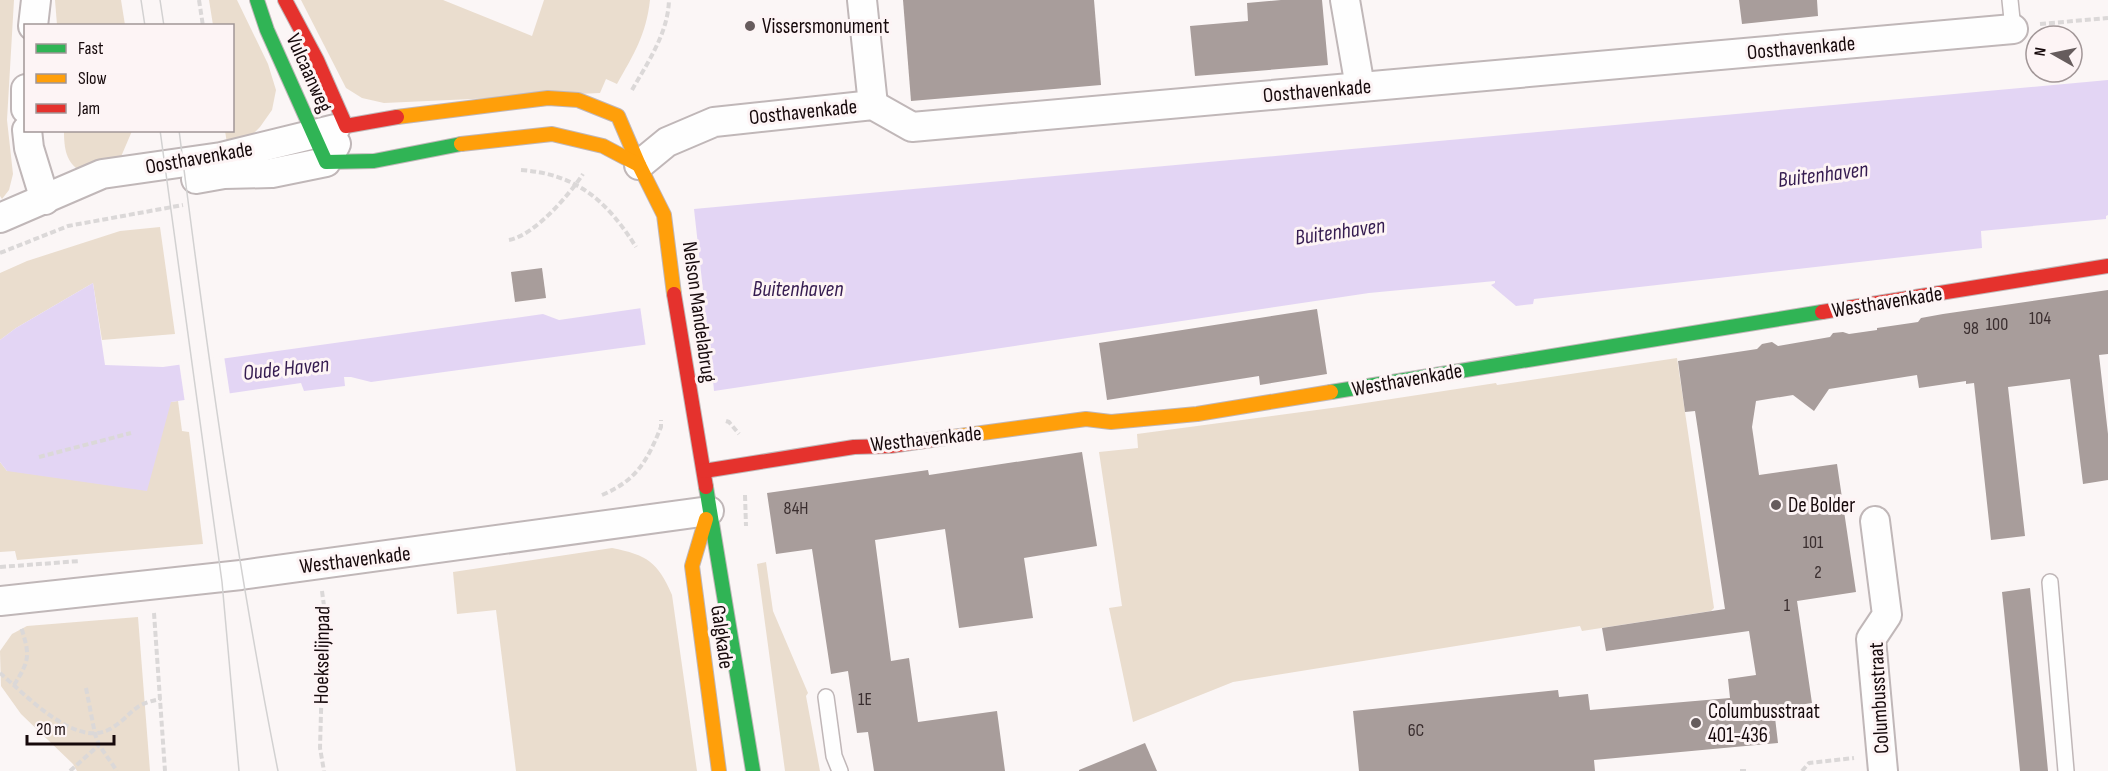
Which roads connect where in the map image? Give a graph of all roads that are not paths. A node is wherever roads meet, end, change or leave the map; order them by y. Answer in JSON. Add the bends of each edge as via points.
{"nodes":[{"id":1,"x":36,"y":0,"type":"edge"},
{"id":2,"x":257,"y":0,"type":"edge"},
{"id":3,"x":285,"y":0,"type":"edge"},
{"id":4,"x":862,"y":0,"type":"edge"},
{"id":5,"x":1345,"y":0,"type":"edge"},
{"id":6,"x":2010,"y":0,"type":"edge"},
{"id":7,"x":33,"y":24,"type":"edge"},
{"id":8,"x":2013,"y":29,"type":"joint"},
{"id":9,"x":1360,"y":87,"type":"junction"},
{"id":10,"x":873,"y":105,"type":"junction"},
{"id":11,"x":346,"y":126,"type":"junction"},
{"id":12,"x":27,"y":132,"type":"edge"},
{"id":13,"x":314,"y":134,"type":"junction"},
{"id":14,"x":326,"y":162,"type":"junction"},
{"id":15,"x":639,"y":165,"type":"junction"},
{"id":16,"x":50,"y":198,"type":"junction"},
{"id":17,"x":0,"y":218,"type":"edge"},
{"id":18,"x":2108,"y":266,"type":"edge"},
{"id":19,"x":704,"y":471,"type":"junction"},
{"id":20,"x":709,"y":511,"type":"junction"},
{"id":21,"x":1875,"y":521,"type":"dead end"},
{"id":22,"x":2050,"y":582,"type":"dead end"},
{"id":23,"x":8,"y":600,"type":"edge"},
{"id":24,"x":826,"y":697,"type":"dead end"},
{"id":25,"x":1883,"y":763,"type":"edge"},
{"id":26,"x":719,"y":771,"type":"edge"},
{"id":27,"x":753,"y":771,"type":"edge"},
{"id":28,"x":840,"y":771,"type":"edge"},
{"id":29,"x":2066,"y":771,"type":"edge"}],
"edges":[{"from":1,"to":7,"type":"street"},
{"from":2,"to":13,"type":"main road","name":"Vulcaanweg"},
{"from":3,"to":11,"type":"main road","name":"Vulcaanweg"},
{"from":4,"to":10,"type":"street"},
{"from":5,"to":9,"type":"street"},
{"from":6,"to":8,"type":"lane"},
{"from":8,"to":9,"type":"street","name":"Oosthavenkade"},
{"from":9,"to":10,"type":"street","name":"Oosthavenkade","via":[[912,128]]},
{"from":10,"to":15,"type":"street","name":"Oosthavenkade","via":[[714,122],[668,142]]},
{"from":11,"to":13,"type":"street","name":"Oosthavenkade"},
{"from":11,"to":14,"type":"street"},
{"from":11,"to":15,"type":"main road","name":"Oosthavenkade","via":[[548,98],[578,100],[618,116]]},
{"from":12,"to":16,"type":"street","via":[[29,148]]},
{"from":13,"to":14,"type":"main road","name":"Vulcaanweg"},
{"from":13,"to":16,"type":"street","name":"Oosthavenkade","via":[[221,157],[102,174]]},
{"from":14,"to":15,"type":"main road","name":"Oosthavenkade","via":[[374,161],[435,148],[552,134],[603,146]]},
{"from":14,"to":16,"type":"street","name":"Oosthavenkade","via":[[272,173],[224,174]]},
{"from":15,"to":19,"type":"main road","name":"Nelson Mandelabrug","via":[[664,214]]},
{"from":16,"to":17,"type":"street","name":"Oosthavenkade"},
{"from":18,"to":19,"type":"main road","name":"Westhavenkade","via":[[1197,414],[1111,422],[1086,419],[890,446],[854,447]]},
{"from":19,"to":20,"type":"main road","name":"Galgkade"},
{"from":20,"to":23,"type":"street","name":"Westhavenkade","via":[[319,564]]},
{"from":20,"to":26,"type":"main road","name":"Galgkade","via":[[692,566]]},
{"from":20,"to":27,"type":"main road","name":"Galgkade"},
{"from":21,"to":25,"type":"street","name":"Columbusstraat","via":[[1887,615],[1871,639]]},
{"from":22,"to":29,"type":"lane"},
{"from":24,"to":28,"type":"lane","via":[[834,756]]}]}
